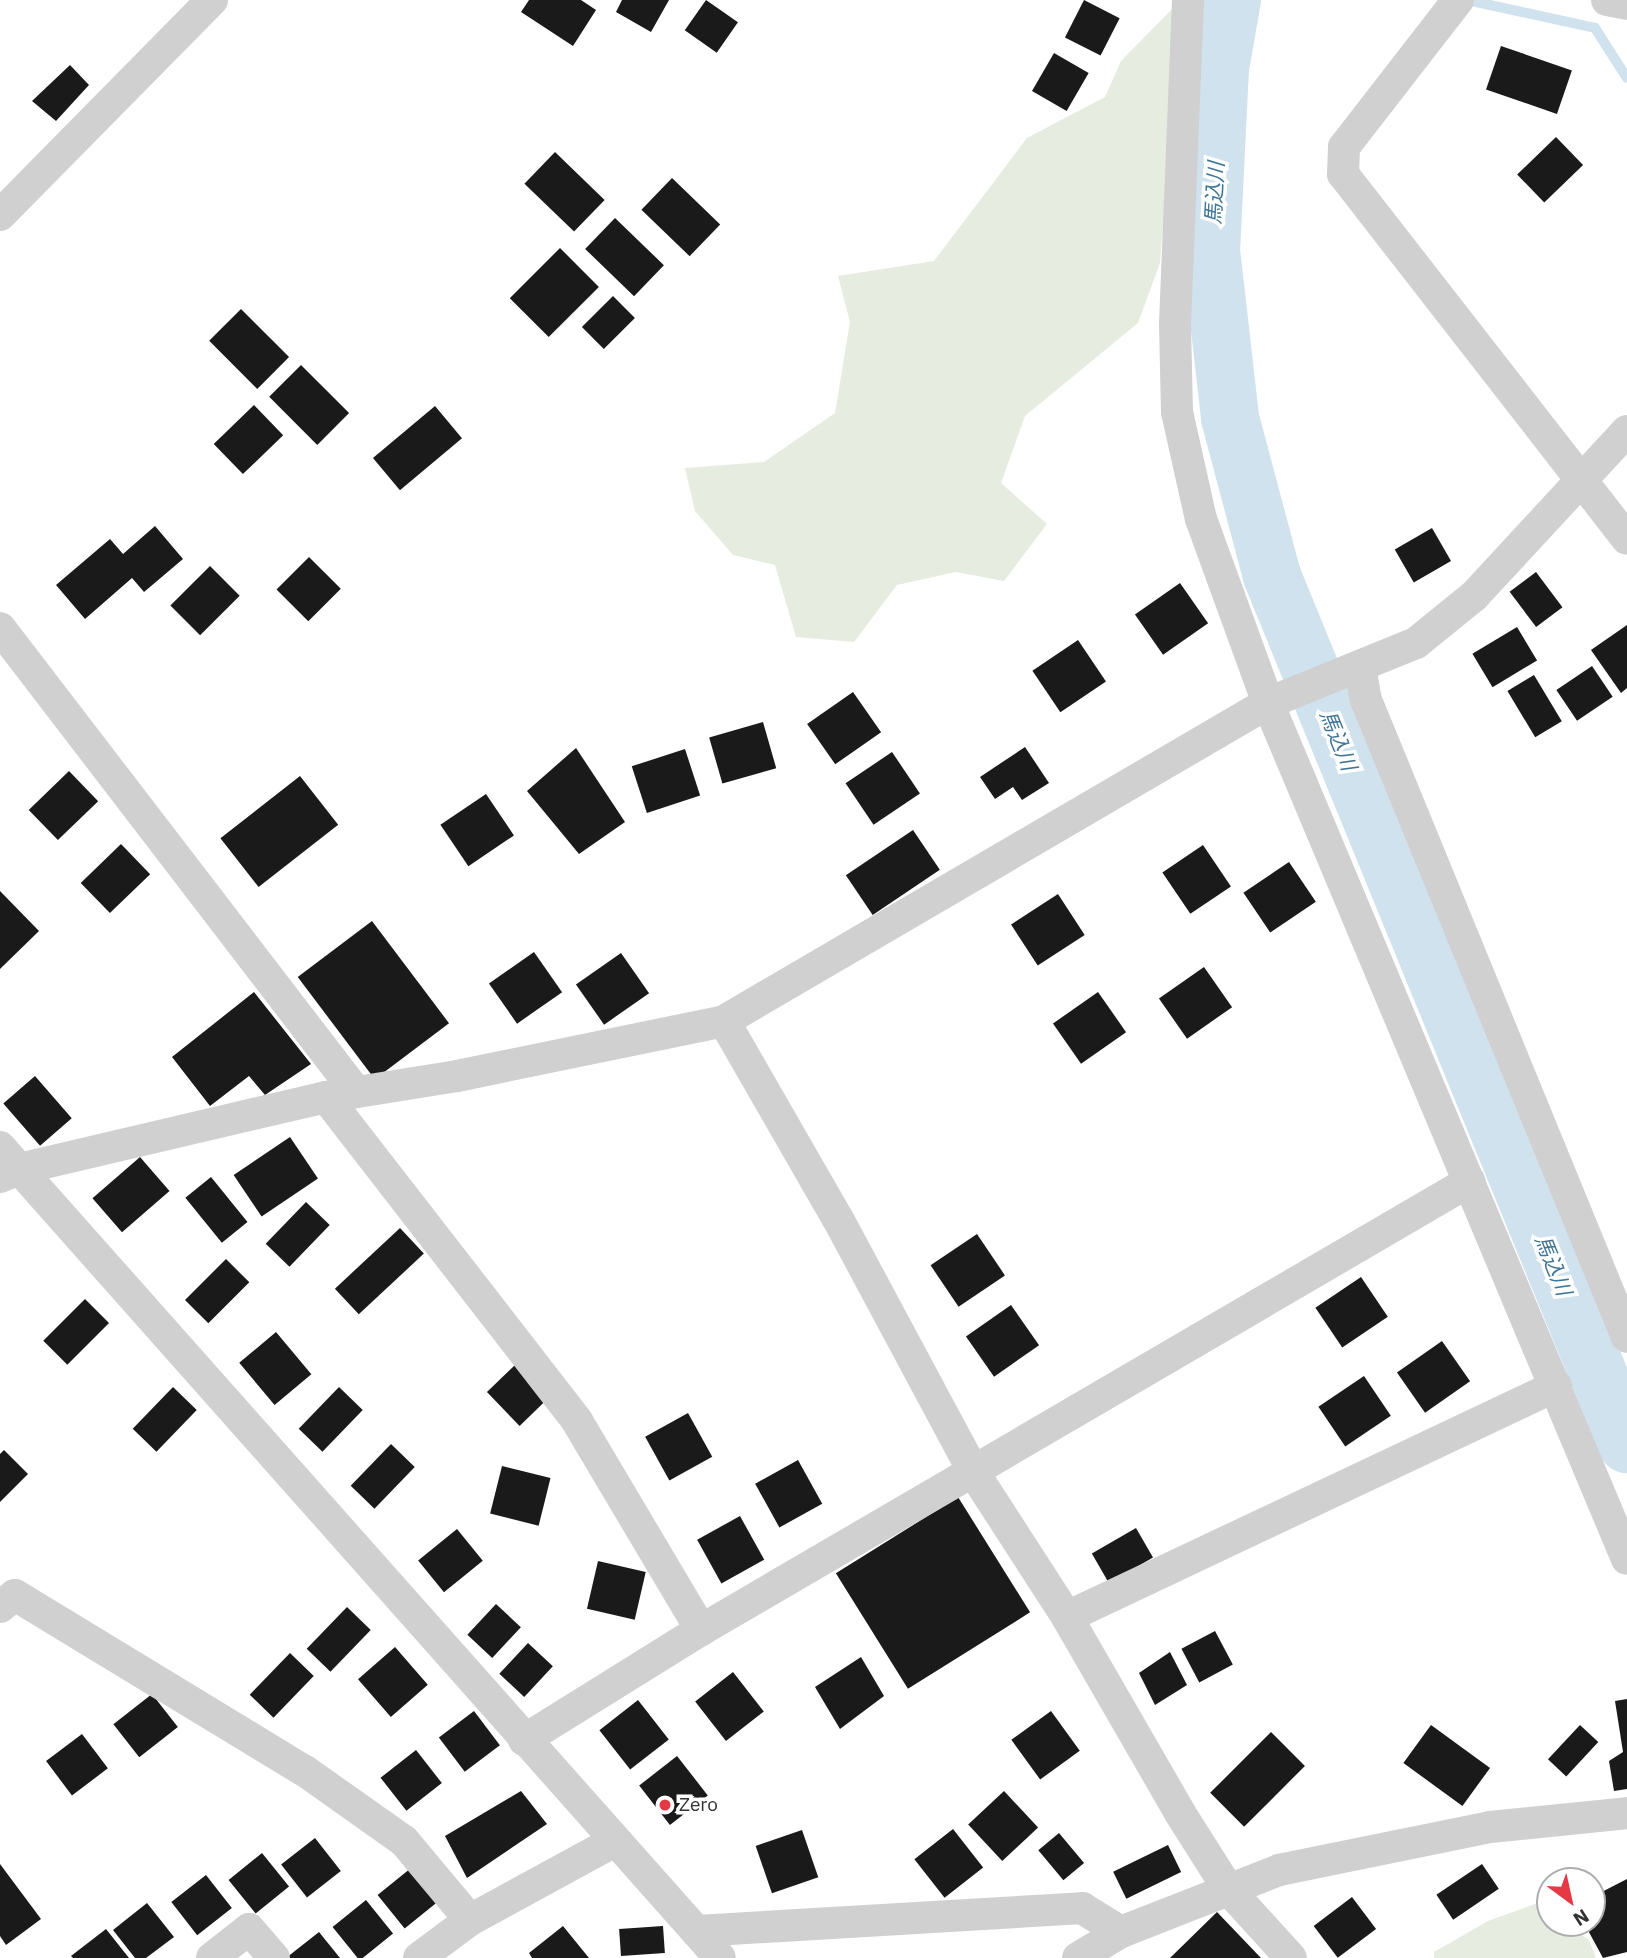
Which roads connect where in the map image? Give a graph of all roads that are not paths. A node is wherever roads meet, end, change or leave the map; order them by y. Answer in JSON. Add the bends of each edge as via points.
{"nodes":[{"id":1,"x":212,"y":0,"type":"edge"},
{"id":2,"x":1188,"y":0,"type":"edge"},
{"id":3,"x":1607,"y":0,"type":"edge"},
{"id":4,"x":1627,"y":4,"type":"edge"},
{"id":5,"x":1449,"y":12,"type":"edge"},
{"id":6,"x":0,"y":215,"type":"edge"},
{"id":7,"x":1627,"y":431,"type":"edge"},
{"id":8,"x":1581,"y":481,"type":"junction"},
{"id":9,"x":1627,"y":539,"type":"edge"},
{"id":10,"x":0,"y":628,"type":"edge"},
{"id":11,"x":1356,"y":669,"type":"junction"},
{"id":12,"x":1268,"y":703,"type":"junction"},
{"id":13,"x":724,"y":1021,"type":"junction"},
{"id":14,"x":341,"y":1094,"type":"junction"},
{"id":15,"x":6,"y":1164,"type":"edge"},
{"id":16,"x":1470,"y":1181,"type":"junction"},
{"id":17,"x":1627,"y":1337,"type":"edge"},
{"id":18,"x":1556,"y":1385,"type":"junction"},
{"id":19,"x":974,"y":1473,"type":"junction"},
{"id":20,"x":1627,"y":1559,"type":"edge"},
{"id":21,"x":0,"y":1607,"type":"edge"},
{"id":22,"x":1067,"y":1617,"type":"junction"},
{"id":23,"x":701,"y":1630,"type":"junction"},
{"id":24,"x":524,"y":1740,"type":"junction"},
{"id":25,"x":1627,"y":1813,"type":"edge"},
{"id":26,"x":615,"y":1841,"type":"junction"},
{"id":27,"x":1228,"y":1889,"type":"junction"},
{"id":28,"x":470,"y":1920,"type":"junction"},
{"id":29,"x":697,"y":1931,"type":"junction"},
{"id":30,"x":1121,"y":1932,"type":"junction"},
{"id":31,"x":212,"y":1958,"type":"edge"},
{"id":32,"x":274,"y":1958,"type":"edge"},
{"id":33,"x":419,"y":1958,"type":"edge"},
{"id":34,"x":720,"y":1958,"type":"edge"},
{"id":35,"x":1078,"y":1958,"type":"edge"},
{"id":36,"x":1291,"y":1958,"type":"edge"}],
"edges":[{"from":1,"to":6,"type":"street"},
{"from":2,"to":12,"type":"street","via":[[1176,296],[1177,412],[1201,519]]},
{"from":3,"to":4,"type":"street"},
{"from":5,"to":8,"type":"street","via":[[1344,147],[1343,174]]},
{"from":7,"to":8,"type":"street"},
{"from":8,"to":9,"type":"street"},
{"from":8,"to":11,"type":"street","via":[[1474,596],[1416,643]]},
{"from":10,"to":14,"type":"street"},
{"from":11,"to":12,"type":"street"},
{"from":11,"to":17,"type":"street"},
{"from":12,"to":13,"type":"street"},
{"from":12,"to":16,"type":"street"},
{"from":13,"to":14,"type":"street"},
{"from":13,"to":19,"type":"street","via":[[838,1219]]},
{"from":14,"to":15,"type":"street"},
{"from":14,"to":23,"type":"street","via":[[577,1421]]},
{"from":15,"to":24,"type":"street"},
{"from":16,"to":18,"type":"street"},
{"from":16,"to":19,"type":"street","via":[[1082,1405]]},
{"from":18,"to":20,"type":"street"},
{"from":18,"to":22,"type":"street"},
{"from":19,"to":22,"type":"street"},
{"from":19,"to":23,"type":"street"},
{"from":21,"to":28,"type":"street","via":[[15,1595],[304,1771],[404,1841]]},
{"from":22,"to":27,"type":"street"},
{"from":23,"to":24,"type":"street"},
{"from":24,"to":26,"type":"street"},
{"from":25,"to":27,"type":"street","via":[[1490,1827],[1279,1870]]},
{"from":26,"to":28,"type":"street"},
{"from":26,"to":29,"type":"street"},
{"from":27,"to":30,"type":"street"},
{"from":27,"to":36,"type":"street"},
{"from":28,"to":33,"type":"street"},
{"from":29,"to":30,"type":"street","via":[[1082,1908]]},
{"from":29,"to":34,"type":"street"},
{"from":30,"to":35,"type":"street"},
{"from":31,"to":32,"type":"street","via":[[250,1929]]}]}
